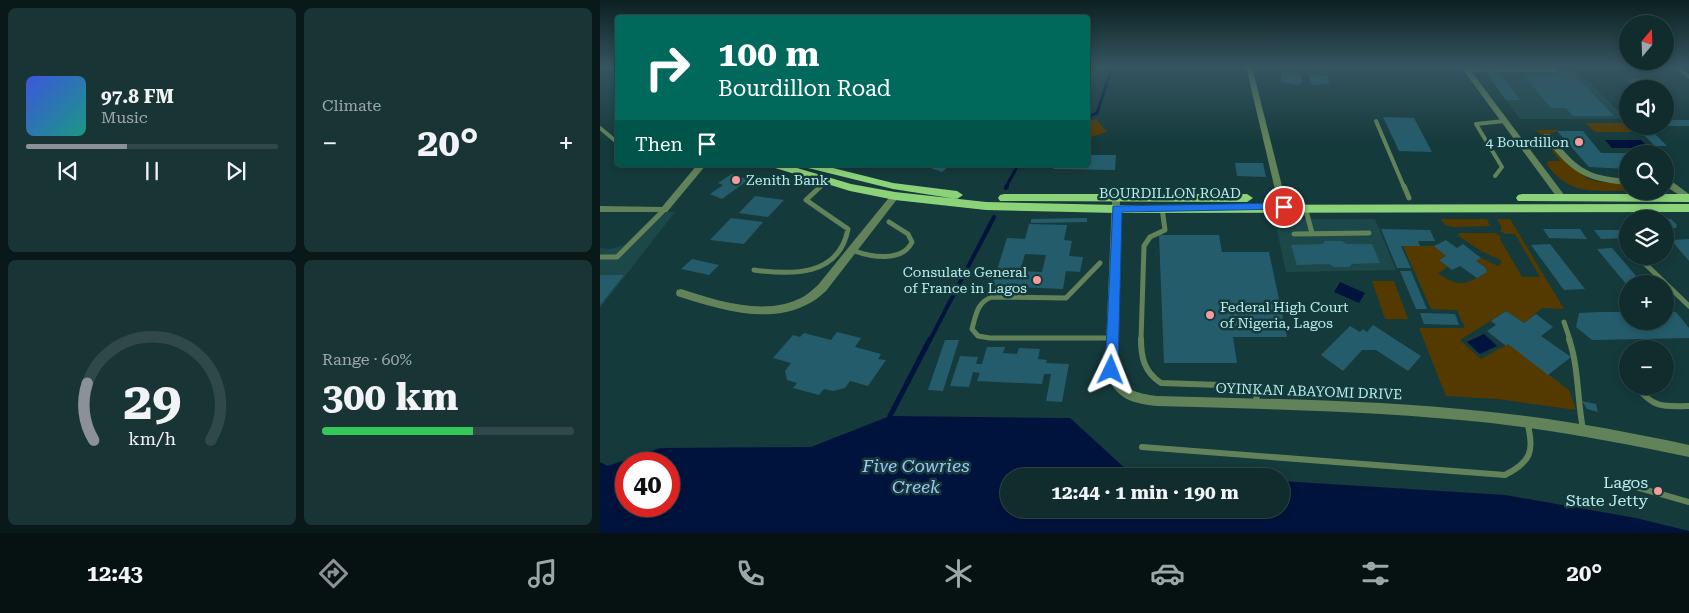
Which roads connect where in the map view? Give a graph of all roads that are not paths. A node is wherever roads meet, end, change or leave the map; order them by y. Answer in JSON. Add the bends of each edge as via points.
{"nodes":[{"id":1,"x":1255,"y":92,"type":"edge"},
{"id":2,"x":1482,"y":92,"type":"edge"},
{"id":3,"x":1504,"y":121,"type":"junction"},
{"id":4,"x":1376,"y":122,"type":"dead end"},
{"id":5,"x":600,"y":128,"type":"edge"},
{"id":6,"x":1547,"y":136,"type":"dead end"},
{"id":7,"x":615,"y":140,"type":"edge"},
{"id":8,"x":700,"y":167,"type":"edge"},
{"id":9,"x":782,"y":167,"type":"edge"},
{"id":10,"x":815,"y":167,"type":"edge"},
{"id":11,"x":1495,"y":176,"type":"dead end"},
{"id":12,"x":828,"y":181,"type":"junction"},
{"id":13,"x":1619,"y":181,"type":"edge"},
{"id":14,"x":1674,"y":187,"type":"edge"},
{"id":15,"x":895,"y":196,"type":"junction"},
{"id":16,"x":1281,"y":198,"type":"junction"},
{"id":17,"x":1409,"y":198,"type":"junction"},
{"id":18,"x":1562,"y":198,"type":"junction"},
{"id":19,"x":1689,"y":198,"type":"edge"},
{"id":20,"x":1116,"y":204,"type":"junction"},
{"id":21,"x":1305,"y":207,"type":"junction"},
{"id":22,"x":1162,"y":208,"type":"junction"},
{"id":23,"x":1689,"y":208,"type":"edge"},
{"id":24,"x":600,"y":209,"type":"edge"},
{"id":25,"x":664,"y":210,"type":"junction"},
{"id":26,"x":889,"y":222,"type":"dead end"},
{"id":27,"x":1312,"y":233,"type":"junction"},
{"id":28,"x":1369,"y":233,"type":"dead end"},
{"id":29,"x":1294,"y":234,"type":"dead end"},
{"id":30,"x":852,"y":250,"type":"junction"},
{"id":31,"x":600,"y":257,"type":"edge"},
{"id":32,"x":1100,"y":263,"type":"dead end"},
{"id":33,"x":1646,"y":265,"type":"edge"},
{"id":34,"x":754,"y":270,"type":"dead end"},
{"id":35,"x":681,"y":293,"type":"dead end"},
{"id":36,"x":1689,"y":306,"type":"edge"},
{"id":37,"x":1564,"y":322,"type":"dead end"},
{"id":38,"x":1112,"y":338,"type":"junction"},
{"id":39,"x":1643,"y":395,"type":"edge"},
{"id":40,"x":1258,"y":404,"type":"junction"},
{"id":41,"x":1689,"y":406,"type":"edge"},
{"id":42,"x":1527,"y":421,"type":"junction"},
{"id":43,"x":1583,"y":429,"type":"junction"},
{"id":44,"x":1142,"y":447,"type":"dead end"},
{"id":45,"x":1689,"y":451,"type":"edge"},
{"id":46,"x":1636,"y":487,"type":"dead end"},
{"id":47,"x":1689,"y":502,"type":"edge"}],
"edges":[{"from":1,"to":16,"type":"street"},
{"from":2,"to":3,"type":"street"},
{"from":3,"to":11,"type":"lane","via":[[1476,124],[1502,167]]},
{"from":3,"to":18,"type":"street"},
{"from":4,"to":17,"type":"lane"},
{"from":5,"to":7,"type":"lane"},
{"from":6,"to":13,"type":"street","via":[[1582,174],[1596,180]]},
{"from":8,"to":25,"type":"street"},
{"from":9,"to":12,"type":"main road","name":"BOURDILLON ROAD"},
{"from":10,"to":20,"type":"main road","name":"BOURDILLON ROAD","via":[[940,193]]},
{"from":12,"to":15,"type":"main road","name":"BOURDILLON ROAD"},
{"from":12,"to":34,"type":"lane","via":[[806,200],[814,209],[842,222],[848,229],[848,238],[838,253],[822,266],[800,273]]},
{"from":14,"to":19,"type":"street"},
{"from":15,"to":20,"type":"main road","name":"BOURDILLON ROAD","via":[[986,206]]},
{"from":15,"to":30,"type":"street"},
{"from":16,"to":17,"type":"main road","name":"BOURDILLON ROAD"},
{"from":16,"to":20,"type":"main road","name":"BOURDILLON ROAD"},
{"from":17,"to":18,"type":"main road","name":"BOURDILLON ROAD"},
{"from":18,"to":19,"type":"main road","name":"BOURDILLON ROAD"},
{"from":20,"to":22,"type":"main road","name":"BOURDILLON ROAD"},
{"from":20,"to":38,"type":"street","name":"OYINKAN ABAYOMI DRIVE"},
{"from":21,"to":22,"type":"main road","name":"BOURDILLON ROAD"},
{"from":21,"to":23,"type":"main road","name":"BOURDILLON ROAD"},
{"from":21,"to":27,"type":"lane"},
{"from":22,"to":40,"type":"lane","via":[[1165,230],[1150,237],[1144,246],[1142,355],[1145,365],[1154,379],[1161,383],[1250,386],[1256,391]]},
{"from":24,"to":25,"type":"street"},
{"from":25,"to":31,"type":"lane","via":[[617,257]]},
{"from":26,"to":30,"type":"lane","via":[[908,234],[912,242],[909,248],[877,258]]},
{"from":27,"to":28,"type":"lane"},
{"from":27,"to":29,"type":"lane"},
{"from":30,"to":35,"type":"street","via":[[815,296],[790,306],[765,310],[733,307]]},
{"from":32,"to":38,"type":"lane","via":[[1066,298],[985,299],[979,304],[972,329],[978,336],[990,338]]},
{"from":33,"to":36,"type":"lane"},
{"from":37,"to":43,"type":"lane","via":[[1575,356]]},
{"from":38,"to":40,"type":"street","name":"OYINKAN ABAYOMI DRIVE","via":[[1111,370],[1115,384],[1125,393],[1157,401]]},
{"from":39,"to":41,"type":"lane","via":[[1651,405]]},
{"from":40,"to":42,"type":"street","name":"OYINKAN ABAYOMI DRIVE","via":[[1404,409]]},
{"from":42,"to":43,"type":"street","name":"OYINKAN ABAYOMI DRIVE"},
{"from":42,"to":44,"type":"lane","via":[[1531,432],[1530,449],[1523,465],[1505,475]]},
{"from":43,"to":45,"type":"street","name":"OYINKAN ABAYOMI DRIVE"},
{"from":46,"to":47,"type":"lane"}]}
